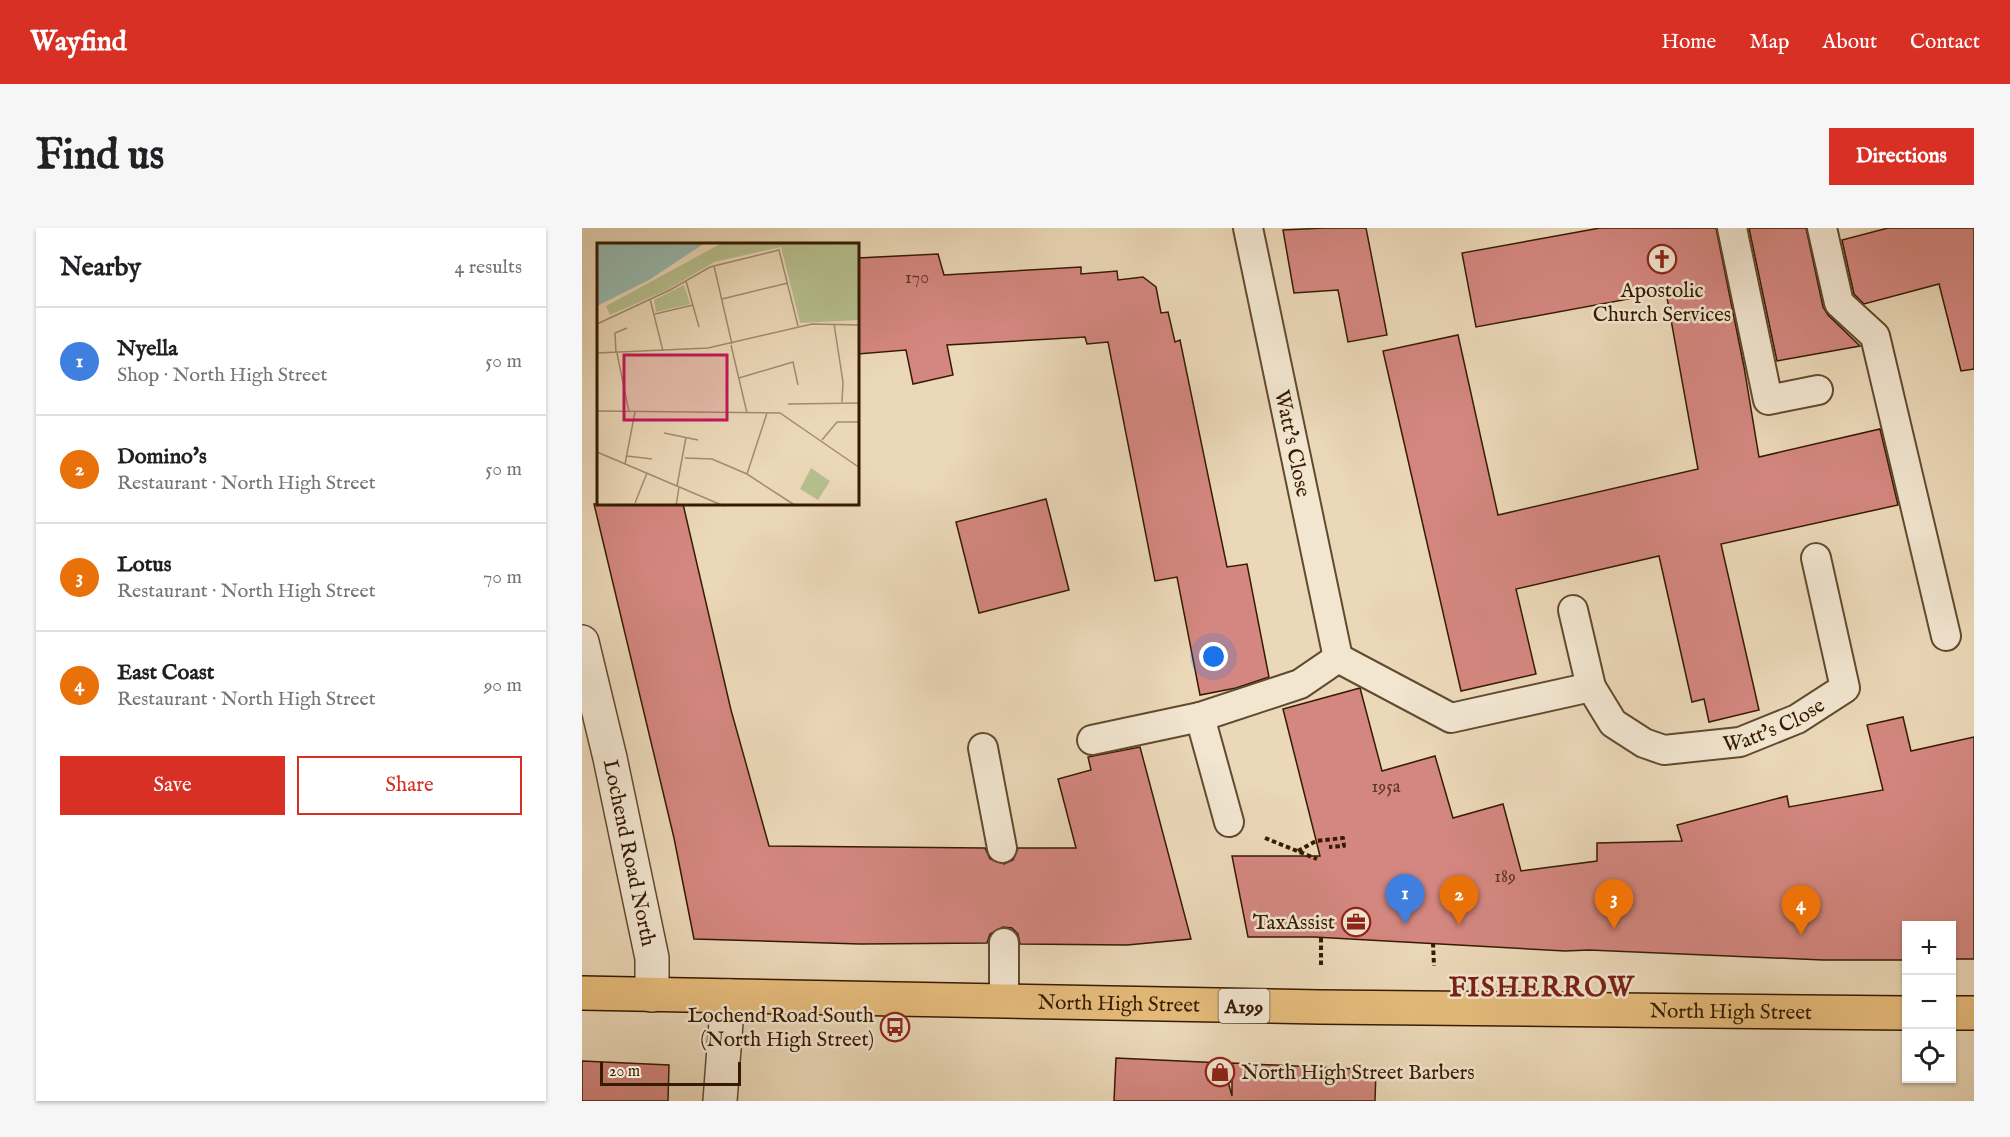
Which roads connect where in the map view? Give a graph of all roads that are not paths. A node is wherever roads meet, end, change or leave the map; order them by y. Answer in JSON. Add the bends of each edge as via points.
{"nodes":[{"id":1,"x":1248,"y":228,"type":"edge"},
{"id":2,"x":1732,"y":228,"type":"edge"},
{"id":3,"x":1822,"y":228,"type":"edge"},
{"id":4,"x":1818,"y":390,"type":"dead end"},
{"id":5,"x":1816,"y":558,"type":"dead end"},
{"id":6,"x":1573,"y":610,"type":"dead end"},
{"id":7,"x":1946,"y":636,"type":"dead end"},
{"id":8,"x":582,"y":642,"type":"edge"},
{"id":9,"x":1338,"y":658,"type":"junction"},
{"id":10,"x":1591,"y":687,"type":"junction"},
{"id":11,"x":1200,"y":717,"type":"junction"},
{"id":12,"x":1092,"y":740,"type":"dead end"},
{"id":13,"x":983,"y":748,"type":"dead end"},
{"id":14,"x":1229,"y":822,"type":"road end"},
{"id":15,"x":1002,"y":848,"type":"dead end"},
{"id":16,"x":1004,"y":944,"type":"dead end"},
{"id":17,"x":582,"y":993,"type":"edge"},
{"id":18,"x":652,"y":995,"type":"junction"},
{"id":19,"x":728,"y":996,"type":"junction"},
{"id":20,"x":1004,"y":1001,"type":"junction"},
{"id":21,"x":1902,"y":1013,"type":"edge"},
{"id":22,"x":1956,"y":1013,"type":"edge"},
{"id":23,"x":1974,"y":1013,"type":"edge"},
{"id":24,"x":720,"y":1101,"type":"edge"}],
"edges":[{"from":1,"to":9,"type":"lane","name":"Watt's Close"},
{"from":2,"to":4,"type":"lane","via":[[1768,400]]},
{"from":3,"to":7,"type":"lane","via":[[1839,303],[1875,336]]},
{"from":5,"to":10,"type":"lane","name":"Watt's Close","via":[[1845,688],[1797,719],[1740,742],[1664,750],[1644,743],[1613,723]]},
{"from":6,"to":10,"type":"lane","name":"Watt's Close"},
{"from":8,"to":18,"type":"street","name":"Lochend Road North","via":[[652,958]]},
{"from":9,"to":10,"type":"lane","via":[[1451,718]]},
{"from":9,"to":11,"type":"lane","via":[[1300,684]]},
{"from":11,"to":12,"type":"lane"},
{"from":11,"to":14,"type":"lane"},
{"from":13,"to":15,"type":"lane"},
{"from":16,"to":20,"type":"lane"},
{"from":17,"to":18,"type":"main road","name":"North High Street","number":"A199"},
{"from":18,"to":19,"type":"main road","name":"North High Street","number":"A199"},
{"from":19,"to":20,"type":"main road","name":"North High Street","number":"A199"},
{"from":19,"to":24,"type":"street"},
{"from":20,"to":21,"type":"main road","name":"North High Street","number":"A199"},
{"from":22,"to":23,"type":"main road"}]}
